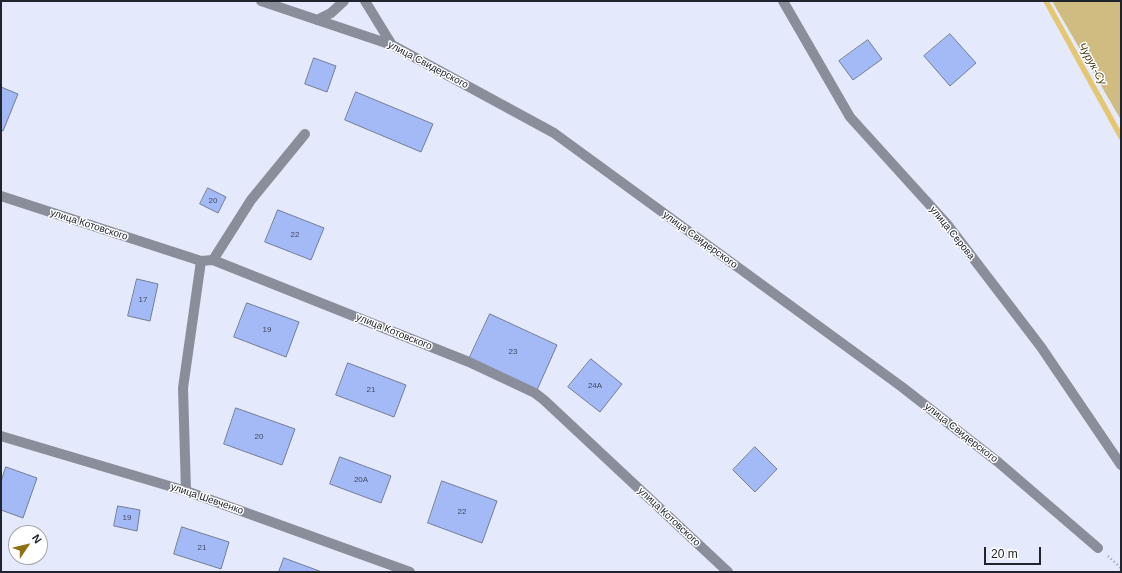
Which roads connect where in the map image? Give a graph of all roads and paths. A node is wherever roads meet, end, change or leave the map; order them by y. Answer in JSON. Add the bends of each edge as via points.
{"nodes":[{"id":1,"x":261,"y":1,"type":"edge"},
{"id":2,"x":344,"y":1,"type":"edge"},
{"id":3,"x":365,"y":1,"type":"edge"},
{"id":4,"x":783,"y":1,"type":"edge"},
{"id":5,"x":317,"y":20,"type":"junction"},
{"id":6,"x":392,"y":45,"type":"junction"},
{"id":7,"x":305,"y":134,"type":"dead end"},
{"id":8,"x":1,"y":196,"type":"edge"},
{"id":9,"x":213,"y":260,"type":"junction"},
{"id":10,"x":201,"y":261,"type":"junction"},
{"id":11,"x":1,"y":436,"type":"edge"},
{"id":12,"x":1121,"y":466,"type":"edge"},
{"id":13,"x":186,"y":491,"type":"junction"},
{"id":14,"x":1098,"y":548,"type":"dead end"},
{"id":15,"x":410,"y":572,"type":"edge"},
{"id":16,"x":728,"y":572,"type":"edge"}],
"edges":[{"from":1,"to":5,"type":"street","name":"улица Свидерского"},
{"from":2,"to":5,"type":"street","via":[[331,13]]},
{"from":3,"to":6,"type":"street"},
{"from":4,"to":12,"type":"street","name":"улица Серова","via":[[850,117],[947,224],[1041,347]]},
{"from":5,"to":6,"type":"street","name":"улица Свидерского"},
{"from":6,"to":14,"type":"street","name":"улица Свидерского","via":[[554,133],[902,387],[998,462]]},
{"from":7,"to":9,"type":"street","via":[[251,200]]},
{"from":8,"to":10,"type":"street","name":"улица Котовского"},
{"from":9,"to":10,"type":"street","name":"улица Котовского"},
{"from":9,"to":16,"type":"street","name":"улица Котовского","via":[[469,362],[535,393]]},
{"from":10,"to":13,"type":"street","via":[[183,388]]},
{"from":11,"to":13,"type":"street","name":"улица Шевченко"},
{"from":13,"to":15,"type":"street","name":"улица Шевченко"}]}
